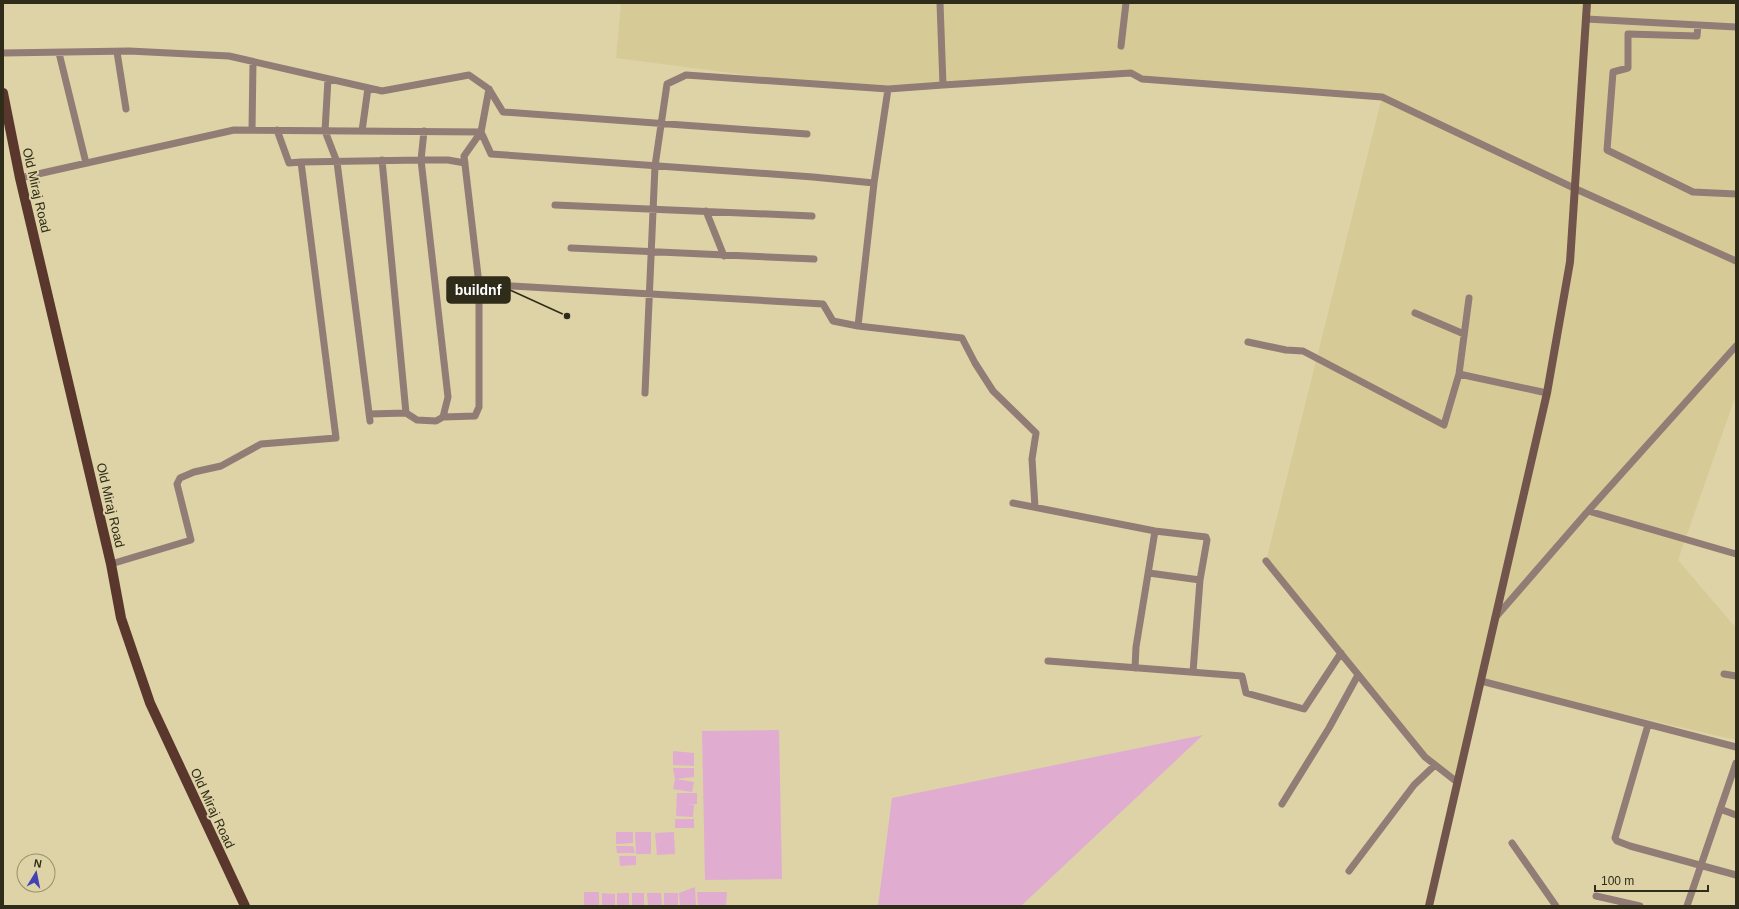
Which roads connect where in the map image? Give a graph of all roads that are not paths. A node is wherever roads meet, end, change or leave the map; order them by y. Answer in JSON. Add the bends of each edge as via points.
{"nodes":[{"id":1,"x":940,"y":3,"type":"edge"},
{"id":2,"x":1126,"y":3,"type":"edge"},
{"id":3,"x":1587,"y":3,"type":"edge"},
{"id":4,"x":1586,"y":19,"type":"junction"},
{"id":5,"x":1698,"y":25,"type":"junction"},
{"id":6,"x":1736,"y":27,"type":"edge"},
{"id":7,"x":1121,"y":46,"type":"dead end"},
{"id":8,"x":117,"y":52,"type":"junction"},
{"id":9,"x":3,"y":53,"type":"edge"},
{"id":10,"x":59,"y":53,"type":"junction"},
{"id":11,"x":253,"y":62,"type":"junction"},
{"id":12,"x":328,"y":79,"type":"junction"},
{"id":13,"x":943,"y":85,"type":"junction"},
{"id":14,"x":368,"y":88,"type":"junction"},
{"id":15,"x":489,"y":89,"type":"junction"},
{"id":16,"x":888,"y":89,"type":"junction"},
{"id":17,"x":3,"y":93,"type":"edge"},
{"id":18,"x":126,"y":109,"type":"dead end"},
{"id":19,"x":661,"y":123,"type":"junction"},
{"id":20,"x":252,"y":130,"type":"junction"},
{"id":21,"x":277,"y":130,"type":"junction"},
{"id":22,"x":325,"y":131,"type":"junction"},
{"id":23,"x":362,"y":131,"type":"junction"},
{"id":24,"x":424,"y":131,"type":"junction"},
{"id":25,"x":482,"y":132,"type":"junction"},
{"id":26,"x":807,"y":134,"type":"dead end"},
{"id":27,"x":382,"y":160,"type":"junction"},
{"id":28,"x":421,"y":160,"type":"junction"},
{"id":29,"x":301,"y":162,"type":"junction"},
{"id":30,"x":337,"y":162,"type":"junction"},
{"id":31,"x":86,"y":163,"type":"junction"},
{"id":32,"x":465,"y":163,"type":"junction"},
{"id":33,"x":655,"y":166,"type":"junction"},
{"id":34,"x":20,"y":178,"type":"junction"},
{"id":35,"x":874,"y":183,"type":"junction"},
{"id":36,"x":1576,"y":189,"type":"junction"},
{"id":37,"x":1736,"y":194,"type":"edge"},
{"id":38,"x":555,"y":205,"type":"dead end"},
{"id":39,"x":653,"y":209,"type":"junction"},
{"id":40,"x":706,"y":211,"type":"junction"},
{"id":41,"x":812,"y":216,"type":"dead end"},
{"id":42,"x":571,"y":248,"type":"dead end"},
{"id":43,"x":651,"y":252,"type":"junction"},
{"id":44,"x":724,"y":256,"type":"junction"},
{"id":45,"x":814,"y":259,"type":"dead end"},
{"id":46,"x":1736,"y":261,"type":"edge"},
{"id":47,"x":479,"y":284,"type":"junction"},
{"id":48,"x":649,"y":294,"type":"junction"},
{"id":49,"x":1469,"y":298,"type":"dead end"},
{"id":50,"x":1415,"y":313,"type":"dead end"},
{"id":51,"x":858,"y":326,"type":"junction"},
{"id":52,"x":1464,"y":334,"type":"junction"},
{"id":53,"x":1248,"y":342,"type":"dead end"},
{"id":54,"x":1736,"y":346,"type":"edge"},
{"id":55,"x":1459,"y":374,"type":"junction"},
{"id":56,"x":645,"y":393,"type":"dead end"},
{"id":57,"x":1546,"y":393,"type":"junction"},
{"id":58,"x":406,"y":413,"type":"junction"},
{"id":59,"x":443,"y":417,"type":"junction"},
{"id":60,"x":1013,"y":503,"type":"dead end"},
{"id":61,"x":1034,"y":507,"type":"junction"},
{"id":62,"x":1588,"y":510,"type":"junction"},
{"id":63,"x":1155,"y":531,"type":"junction"},
{"id":64,"x":1736,"y":554,"type":"edge"},
{"id":65,"x":1266,"y":561,"type":"dead end"},
{"id":66,"x":111,"y":564,"type":"junction"},
{"id":67,"x":1149,"y":574,"type":"junction"},
{"id":68,"x":1200,"y":580,"type":"junction"},
{"id":69,"x":1495,"y":619,"type":"junction"},
{"id":70,"x":1341,"y":653,"type":"junction"},
{"id":71,"x":1048,"y":661,"type":"dead end"},
{"id":72,"x":1135,"y":668,"type":"junction"},
{"id":73,"x":1193,"y":672,"type":"junction"},
{"id":74,"x":1358,"y":674,"type":"junction"},
{"id":75,"x":1724,"y":674,"type":"dead end"},
{"id":76,"x":1736,"y":676,"type":"edge"},
{"id":77,"x":1480,"y":681,"type":"junction"},
{"id":78,"x":1648,"y":725,"type":"junction"},
{"id":79,"x":1736,"y":747,"type":"edge"},
{"id":80,"x":1736,"y":763,"type":"edge"},
{"id":81,"x":1435,"y":765,"type":"junction"},
{"id":82,"x":1457,"y":782,"type":"junction"},
{"id":83,"x":1282,"y":804,"type":"dead end"},
{"id":84,"x":1720,"y":809,"type":"junction"},
{"id":85,"x":1736,"y":815,"type":"edge"},
{"id":86,"x":1512,"y":843,"type":"dead end"},
{"id":87,"x":1701,"y":865,"type":"junction"},
{"id":88,"x":1349,"y":872,"type":"dead end"},
{"id":89,"x":1736,"y":875,"type":"edge"},
{"id":90,"x":1596,"y":896,"type":"dead end"},
{"id":91,"x":245,"y":906,"type":"edge"},
{"id":92,"x":1429,"y":906,"type":"edge"},
{"id":93,"x":1556,"y":906,"type":"edge"},
{"id":94,"x":1640,"y":906,"type":"edge"},
{"id":95,"x":1688,"y":906,"type":"edge"}],
"edges":[{"from":1,"to":13,"type":"street"},
{"from":2,"to":7,"type":"street"},
{"from":3,"to":4,"type":"main road"},
{"from":4,"to":5,"type":"street"},
{"from":4,"to":36,"type":"main road"},
{"from":5,"to":6,"type":"street"},
{"from":5,"to":37,"type":"street","via":[[1697,36],[1628,34],[1628,68],[1613,72],[1607,150],[1693,192]]},
{"from":8,"to":10,"type":"street"},
{"from":8,"to":11,"type":"street","via":[[230,56]]},
{"from":8,"to":18,"type":"street"},
{"from":9,"to":10,"type":"street"},
{"from":10,"to":31,"type":"street"},
{"from":11,"to":12,"type":"street"},
{"from":11,"to":20,"type":"street"},
{"from":12,"to":14,"type":"street"},
{"from":12,"to":22,"type":"street"},
{"from":13,"to":16,"type":"street"},
{"from":13,"to":36,"type":"street","via":[[1130,73],[1142,79],[1382,97]]},
{"from":14,"to":15,"type":"street","via":[[382,91],[468,76]]},
{"from":14,"to":23,"type":"street"},
{"from":15,"to":19,"type":"street","via":[[503,112]]},
{"from":15,"to":25,"type":"street"},
{"from":16,"to":19,"type":"street","via":[[686,75],[667,84]]},
{"from":16,"to":35,"type":"street"},
{"from":17,"to":34,"type":"main road","name":"Old Miraj Road"},
{"from":19,"to":26,"type":"street"},
{"from":19,"to":33,"type":"street"},
{"from":20,"to":21,"type":"street"},
{"from":20,"to":31,"type":"street","via":[[234,130]]},
{"from":21,"to":22,"type":"street"},
{"from":21,"to":29,"type":"street","via":[[289,163]]},
{"from":22,"to":23,"type":"street"},
{"from":22,"to":30,"type":"street"},
{"from":23,"to":24,"type":"street"},
{"from":24,"to":25,"type":"street"},
{"from":24,"to":28,"type":"street"},
{"from":25,"to":32,"type":"street","via":[[464,156]]},
{"from":25,"to":33,"type":"street","via":[[491,154]]},
{"from":27,"to":28,"type":"street"},
{"from":27,"to":30,"type":"street"},
{"from":27,"to":58,"type":"street"},
{"from":28,"to":32,"type":"street"},
{"from":28,"to":59,"type":"street","via":[[448,397]]},
{"from":29,"to":30,"type":"street"},
{"from":29,"to":66,"type":"street","via":[[336,438],[261,444],[221,466],[180,478],[177,484],[191,540]]},
{"from":30,"to":58,"type":"street","via":[[369,417]]},
{"from":31,"to":34,"type":"street"},
{"from":32,"to":47,"type":"street"},
{"from":33,"to":35,"type":"street"},
{"from":33,"to":39,"type":"street"},
{"from":34,"to":66,"type":"main road","name":"Old Miraj Road"},
{"from":35,"to":51,"type":"street"},
{"from":36,"to":46,"type":"street"},
{"from":36,"to":57,"type":"main road","via":[[1570,262]]},
{"from":38,"to":39,"type":"street"},
{"from":39,"to":40,"type":"street"},
{"from":39,"to":43,"type":"street"},
{"from":40,"to":41,"type":"street"},
{"from":40,"to":44,"type":"street"},
{"from":42,"to":43,"type":"street"},
{"from":43,"to":44,"type":"street"},
{"from":43,"to":48,"type":"street"},
{"from":44,"to":45,"type":"street"},
{"from":47,"to":48,"type":"street"},
{"from":47,"to":59,"type":"street","via":[[479,407],[475,416]]},
{"from":48,"to":51,"type":"street","via":[[823,304],[833,321]]},
{"from":48,"to":56,"type":"street"},
{"from":49,"to":52,"type":"street"},
{"from":50,"to":52,"type":"street"},
{"from":51,"to":61,"type":"street","via":[[962,338],[993,391],[1036,433],[1032,459]]},
{"from":52,"to":55,"type":"street"},
{"from":53,"to":55,"type":"street","via":[[1303,351],[1444,425]]},
{"from":54,"to":62,"type":"street"},
{"from":55,"to":57,"type":"street"},
{"from":57,"to":69,"type":"main road"},
{"from":58,"to":59,"type":"street","via":[[417,420],[436,421]]},
{"from":60,"to":61,"type":"street"},
{"from":61,"to":63,"type":"street"},
{"from":62,"to":64,"type":"street"},
{"from":62,"to":69,"type":"street"},
{"from":63,"to":67,"type":"street"},
{"from":63,"to":68,"type":"street","via":[[1206,537]]},
{"from":65,"to":70,"type":"street"},
{"from":66,"to":91,"type":"main road","name":"Old Miraj Road","via":[[121,618],[150,703]]},
{"from":67,"to":68,"type":"street"},
{"from":67,"to":72,"type":"street","via":[[1136,647]]},
{"from":68,"to":73,"type":"street"},
{"from":69,"to":77,"type":"main road"},
{"from":70,"to":73,"type":"street","via":[[1304,709],[1246,693],[1242,676]]},
{"from":70,"to":74,"type":"street"},
{"from":71,"to":72,"type":"street"},
{"from":72,"to":73,"type":"street"},
{"from":74,"to":81,"type":"street","via":[[1425,757]]},
{"from":74,"to":83,"type":"street","via":[[1329,728]]},
{"from":75,"to":76,"type":"street"},
{"from":77,"to":78,"type":"street"},
{"from":77,"to":82,"type":"main road"},
{"from":78,"to":79,"type":"street"},
{"from":78,"to":87,"type":"street","via":[[1614,838],[1630,846]]},
{"from":80,"to":84,"type":"street"},
{"from":81,"to":82,"type":"street"},
{"from":81,"to":88,"type":"street","via":[[1414,785]]},
{"from":82,"to":92,"type":"main road"},
{"from":84,"to":85,"type":"street"},
{"from":84,"to":87,"type":"street"},
{"from":86,"to":93,"type":"street"},
{"from":87,"to":89,"type":"street"},
{"from":87,"to":95,"type":"street"},
{"from":90,"to":94,"type":"street"}]}
